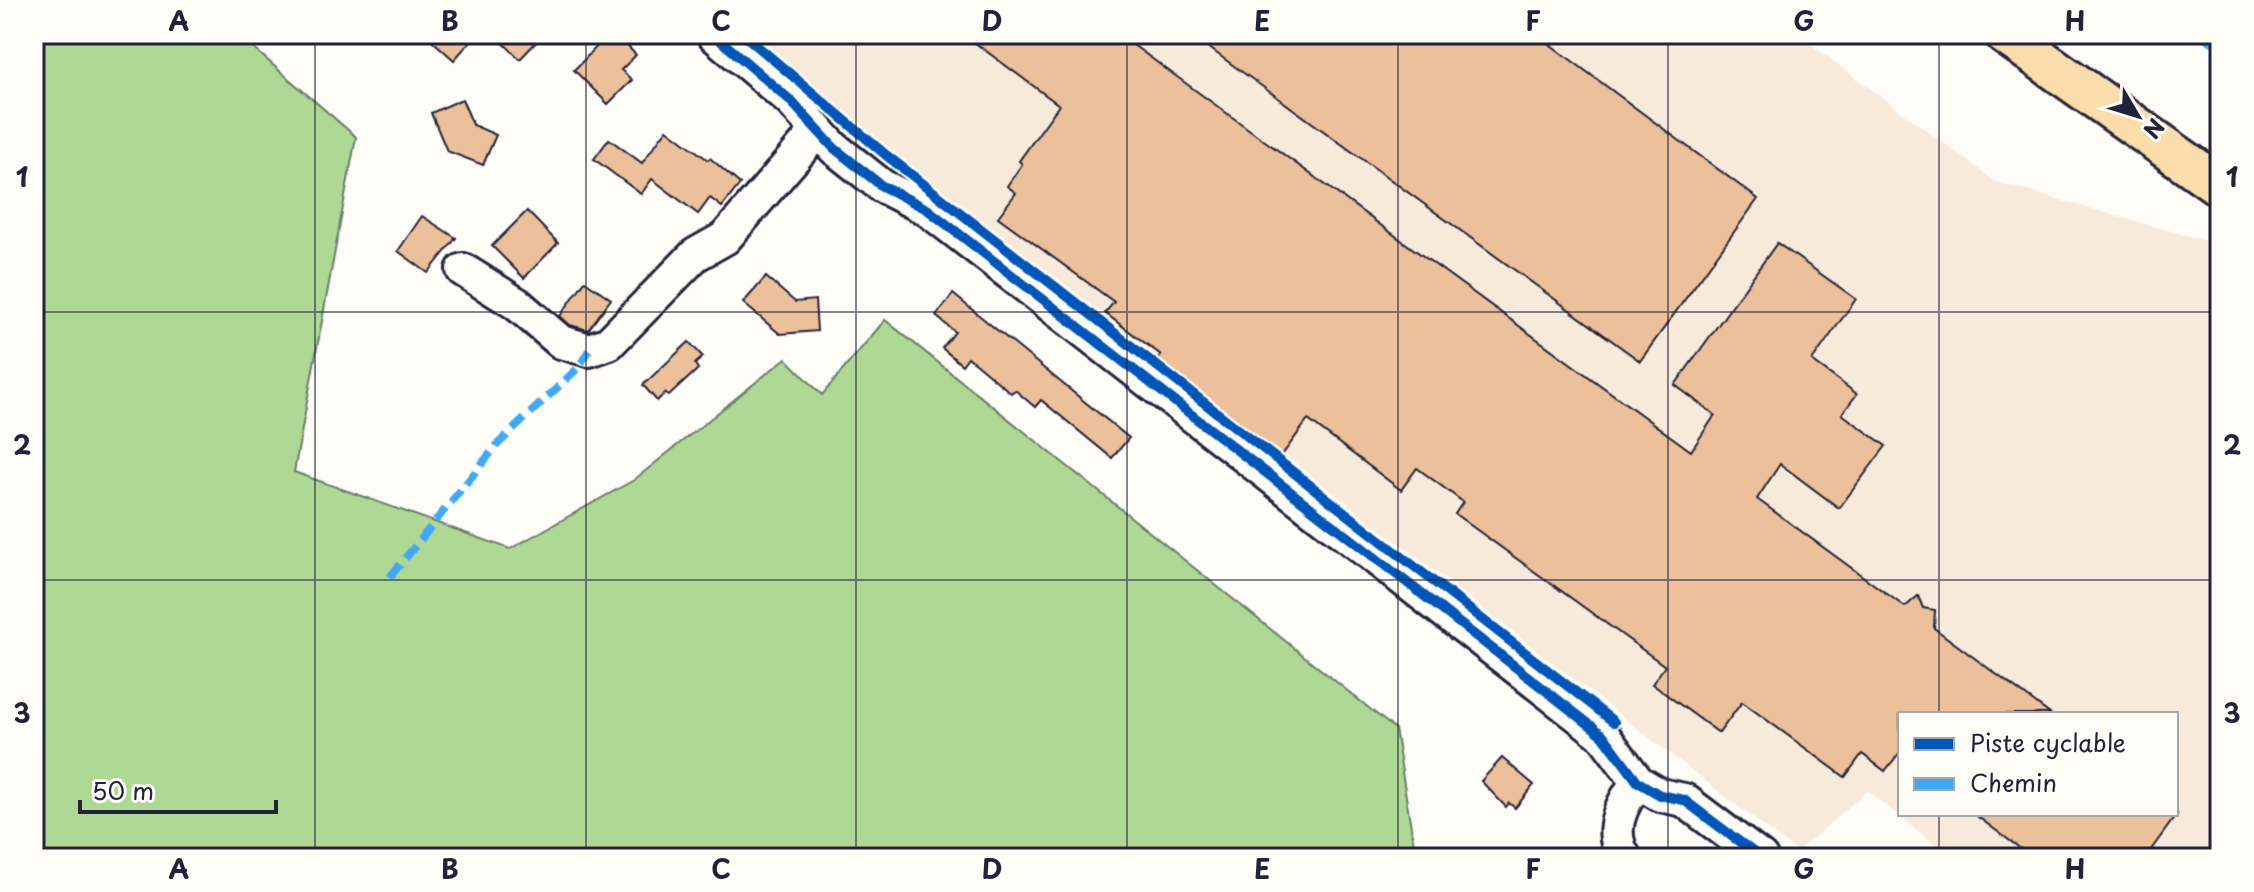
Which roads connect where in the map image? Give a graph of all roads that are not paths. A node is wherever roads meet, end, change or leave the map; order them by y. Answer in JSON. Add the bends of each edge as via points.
{"nodes":[{"id":1,"x":713,"y":34,"type":"edge"},
{"id":2,"x":2005,"y":34,"type":"edge"},
{"id":3,"x":818,"y":130,"type":"junction"},
{"id":4,"x":2220,"y":186,"type":"edge"},
{"id":5,"x":463,"y":270,"type":"dead end"},
{"id":6,"x":1638,"y":782,"type":"junction"},
{"id":7,"x":1625,"y":858,"type":"edge"},
{"id":8,"x":1761,"y":858,"type":"edge"}],
"edges":[{"from":1,"to":3,"type":"street"},
{"from":2,"to":4,"type":"main road"},
{"from":3,"to":5,"type":"street","via":[[725,238],[695,255],[609,343],[589,350],[561,342],[517,304]]},
{"from":3,"to":6,"type":"street","via":[[862,170],[939,218],[1603,735]]},
{"from":6,"to":7,"type":"street","via":[[1617,825],[1617,847]]},
{"from":6,"to":8,"type":"street","via":[[1660,795],[1684,800]]}]}
